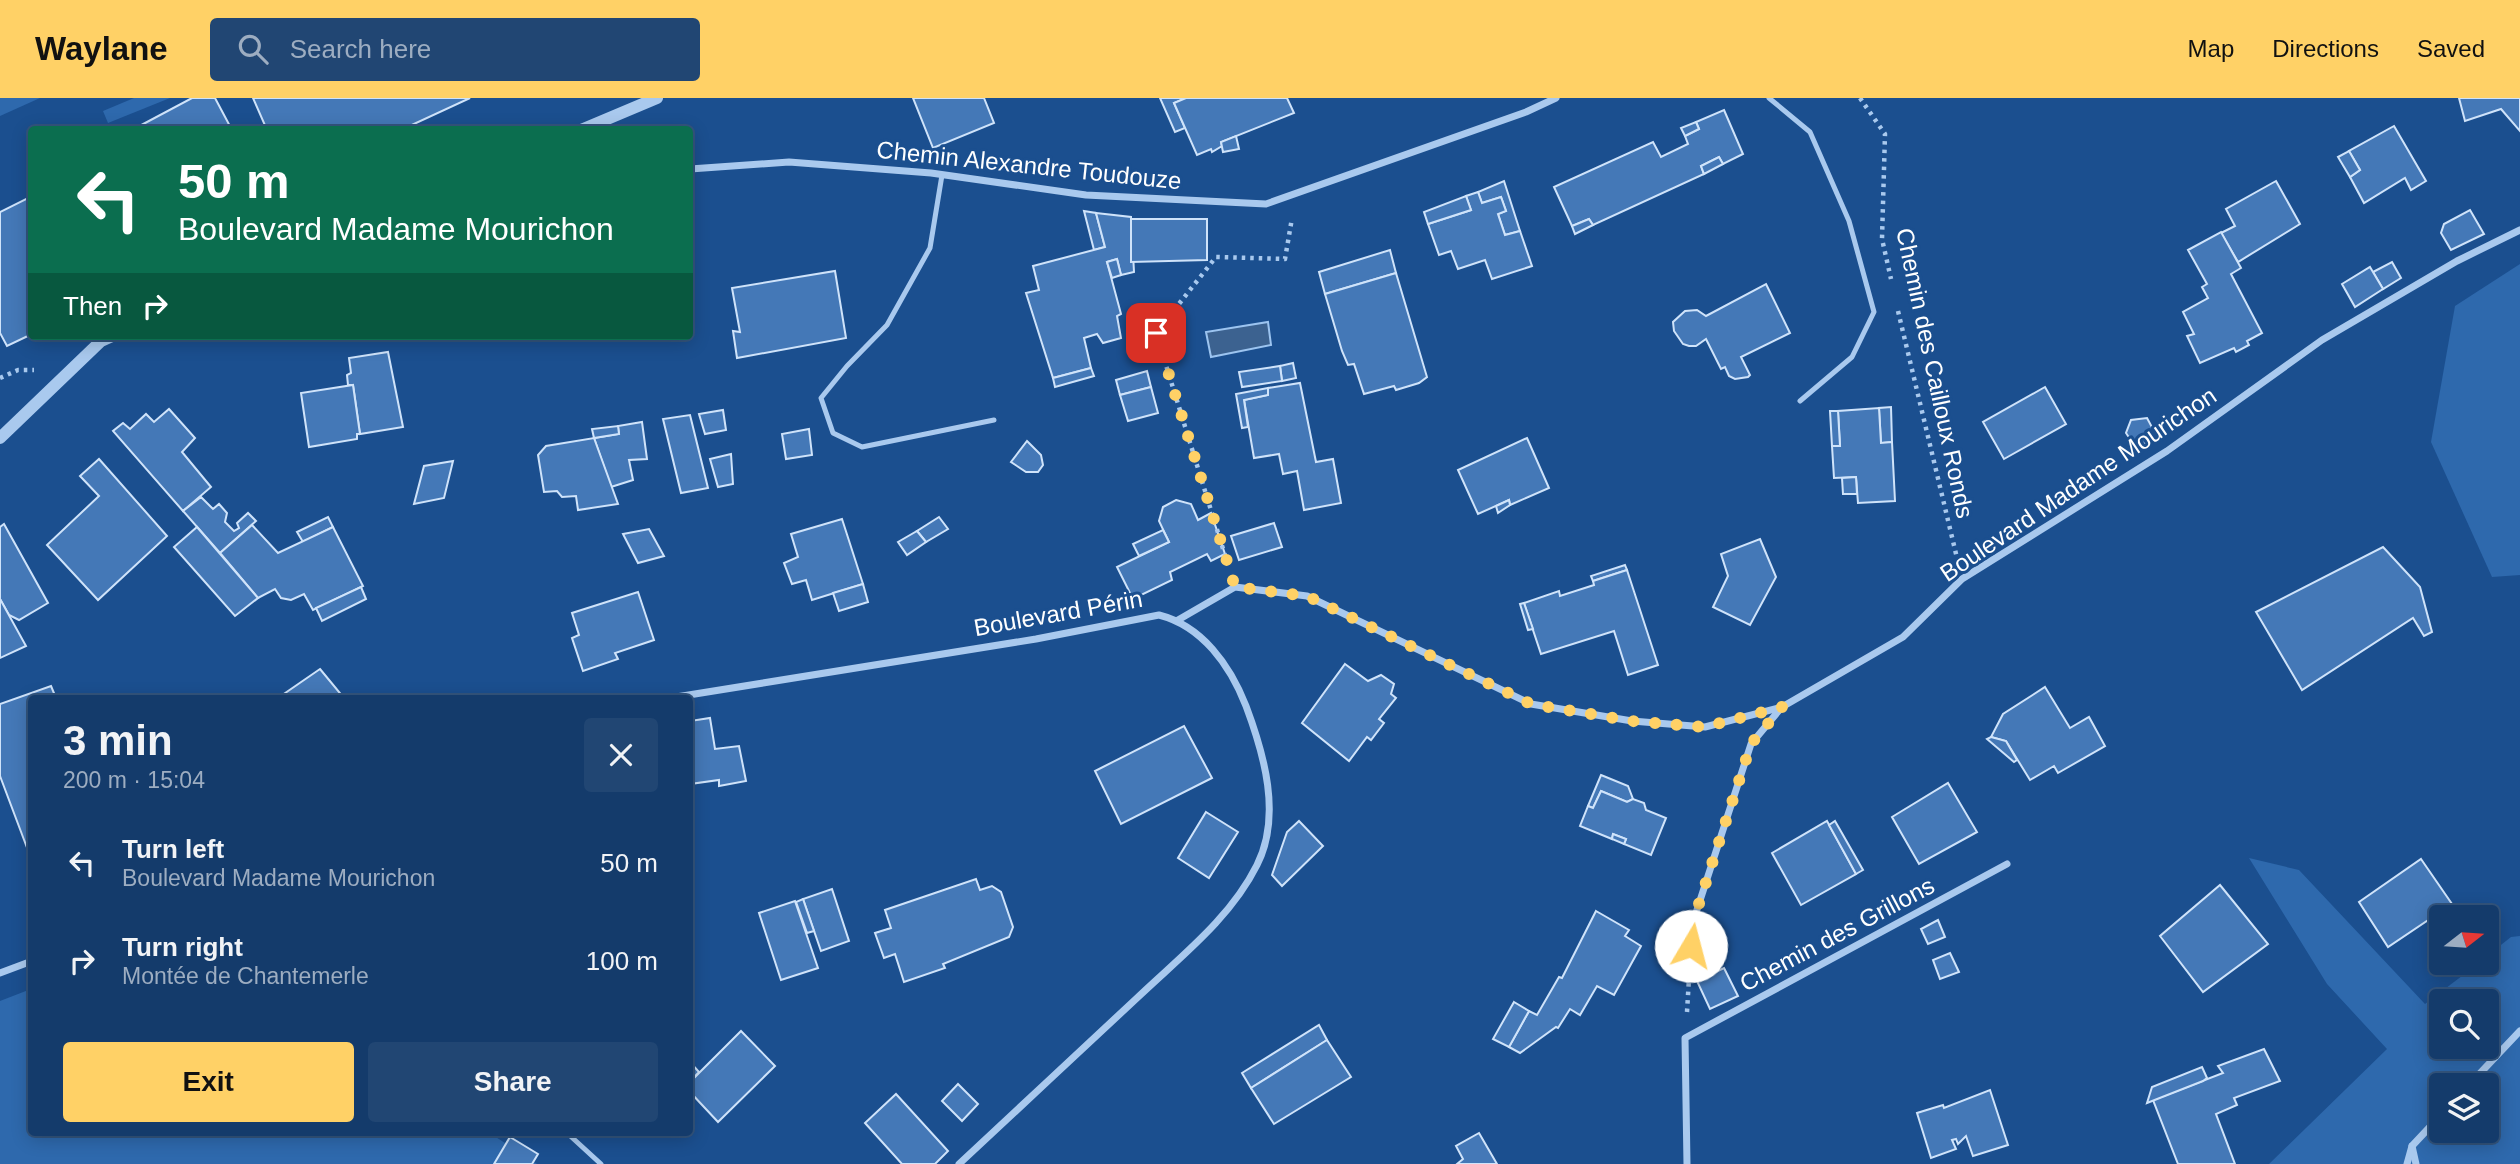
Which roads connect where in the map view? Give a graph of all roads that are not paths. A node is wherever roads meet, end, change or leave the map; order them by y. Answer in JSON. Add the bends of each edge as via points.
{"nodes":[{"id":1,"x":657,"y":98,"type":"edge"},
{"id":2,"x":1556,"y":98,"type":"edge"},
{"id":3,"x":1769,"y":98,"type":"edge"},
{"id":4,"x":590,"y":126,"type":"edge"},
{"id":5,"x":693,"y":169,"type":"edge"},
{"id":6,"x":942,"y":175,"type":"junction"},
{"id":7,"x":2520,"y":230,"type":"edge"},
{"id":8,"x":103,"y":340,"type":"edge"},
{"id":9,"x":1800,"y":401,"type":"dead end"},
{"id":10,"x":994,"y":420,"type":"dead end"},
{"id":11,"x":0,"y":438,"type":"edge"},
{"id":12,"x":1178,"y":620,"type":"junction"},
{"id":13,"x":689,"y":695,"type":"edge"},
{"id":14,"x":1782,"y":707,"type":"junction"},
{"id":15,"x":2007,"y":864,"type":"dead end"},
{"id":16,"x":1693,"y":922,"type":"road end"},
{"id":17,"x":28,"y":962,"type":"edge"},
{"id":18,"x":0,"y":973,"type":"edge"},
{"id":19,"x":2520,"y":1031,"type":"edge"},
{"id":20,"x":2480,"y":1073,"type":"edge"},
{"id":21,"x":2429,"y":1128,"type":"edge"},
{"id":22,"x":570,"y":1136,"type":"edge"},
{"id":23,"x":2412,"y":1146,"type":"junction"},
{"id":24,"x":601,"y":1164,"type":"edge"},
{"id":25,"x":959,"y":1164,"type":"edge"},
{"id":26,"x":1686,"y":1164,"type":"edge"},
{"id":27,"x":2407,"y":1164,"type":"edge"},
{"id":28,"x":2416,"y":1164,"type":"edge"}],
"edges":[{"from":1,"to":4,"type":"street"},
{"from":2,"to":6,"type":"street","name":"Chemin Alexandre Toudouze","via":[[1526,113],[1266,204],[1086,195]]},
{"from":3,"to":9,"type":"lane","via":[[1810,132],[1849,221],[1874,312],[1852,357]]},
{"from":5,"to":6,"type":"street","name":"Chemin Alexandre Toudouze","via":[[789,162]]},
{"from":6,"to":10,"type":"lane","via":[[930,248],[887,326],[821,398],[833,433],[862,447]]},
{"from":7,"to":14,"type":"street","name":"Boulevard Madame Mourichon","via":[[2322,340],[2167,451],[1962,579],[1903,637]]},
{"from":8,"to":11,"type":"street"},
{"from":12,"to":13,"type":"street","name":"Boulevard Périn","via":[[1158,615]]},
{"from":12,"to":14,"type":"street","name":"Boulevard Madame Mourichon","via":[[1235,587],[1307,596],[1531,704],[1632,721],[1705,727]]},
{"from":12,"to":25,"type":"street","name":"Boulevard Périn","via":[[1194,629],[1218,656],[1240,691],[1263,752],[1269,818],[1258,864],[1220,919]]},
{"from":14,"to":16,"type":"street","via":[[1751,744]]},
{"from":15,"to":26,"type":"street","name":"Chemin des Grillons","via":[[1685,1038]]},
{"from":17,"to":18,"type":"street"},
{"from":19,"to":20,"type":"street"},
{"from":21,"to":23,"type":"street"},
{"from":22,"to":24,"type":"lane"},
{"from":23,"to":27,"type":"street"},
{"from":23,"to":28,"type":"street"}]}
